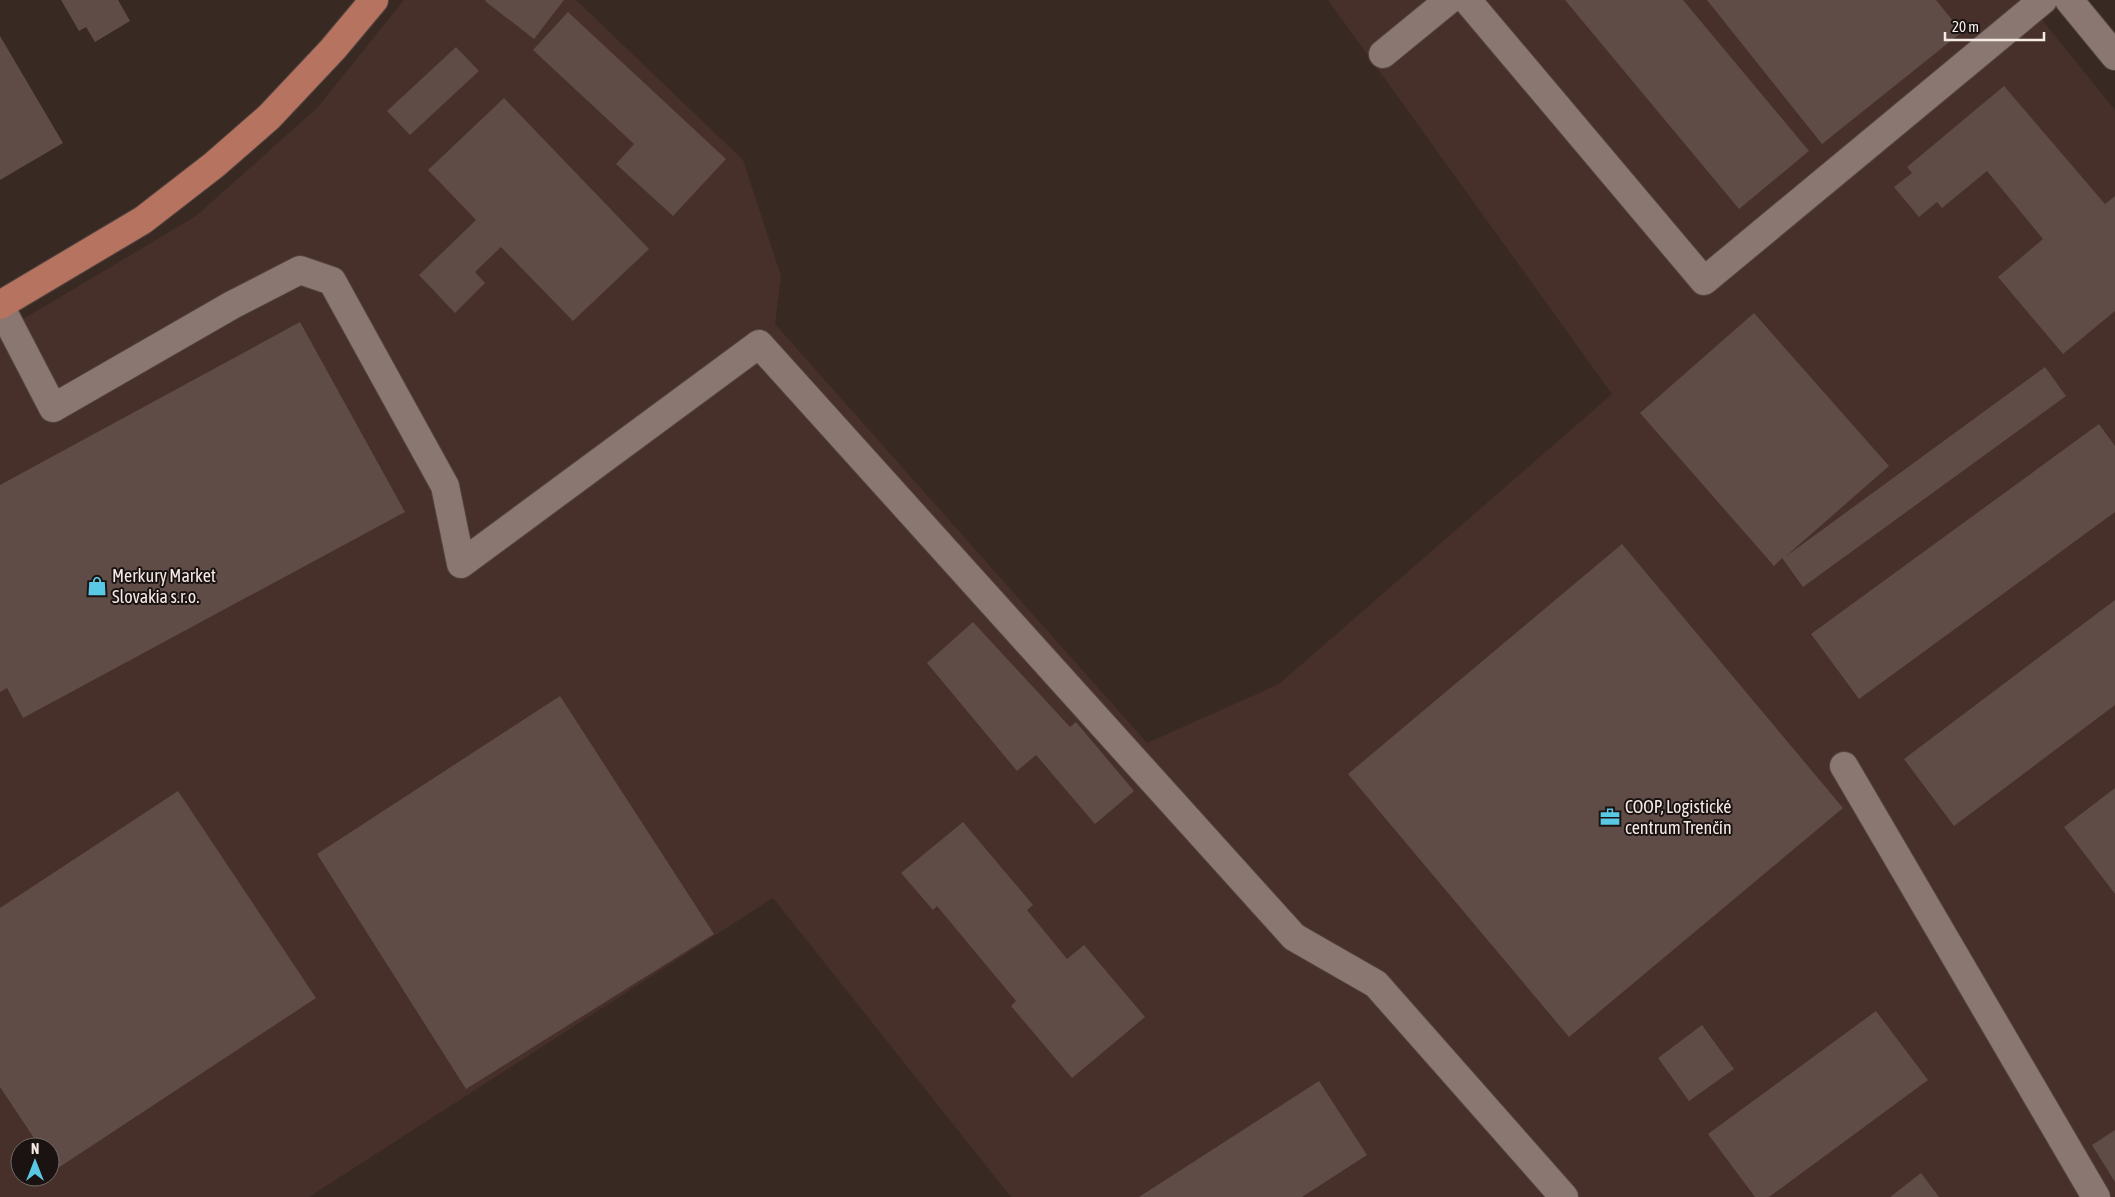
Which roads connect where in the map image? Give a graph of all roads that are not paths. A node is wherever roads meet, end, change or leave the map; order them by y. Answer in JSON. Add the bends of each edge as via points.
{"nodes":[{"id":1,"x":374,"y":0,"type":"edge"},
{"id":2,"x":1449,"y":0,"type":"edge"},
{"id":3,"x":1467,"y":0,"type":"edge"},
{"id":4,"x":2043,"y":0,"type":"edge"},
{"id":5,"x":2070,"y":0,"type":"edge"},
{"id":6,"x":1383,"y":54,"type":"dead end"},
{"id":7,"x":2115,"y":56,"type":"edge"},
{"id":8,"x":0,"y":305,"type":"edge"},
{"id":9,"x":1844,"y":766,"type":"dead end"},
{"id":10,"x":1564,"y":1197,"type":"edge"},
{"id":11,"x":2096,"y":1197,"type":"edge"}],
"edges":[{"from":1,"to":8,"type":"main road","via":[[269,117],[214,165],[143,220]]},
{"from":2,"to":6,"type":"street"},
{"from":3,"to":4,"type":"street","via":[[1704,280]]},
{"from":5,"to":7,"type":"street"},
{"from":8,"to":10,"type":"street","via":[[53,408],[232,305],[300,270],[332,281],[445,486],[461,564],[759,344],[1294,937],[1376,984]]},
{"from":9,"to":11,"type":"street"}]}
